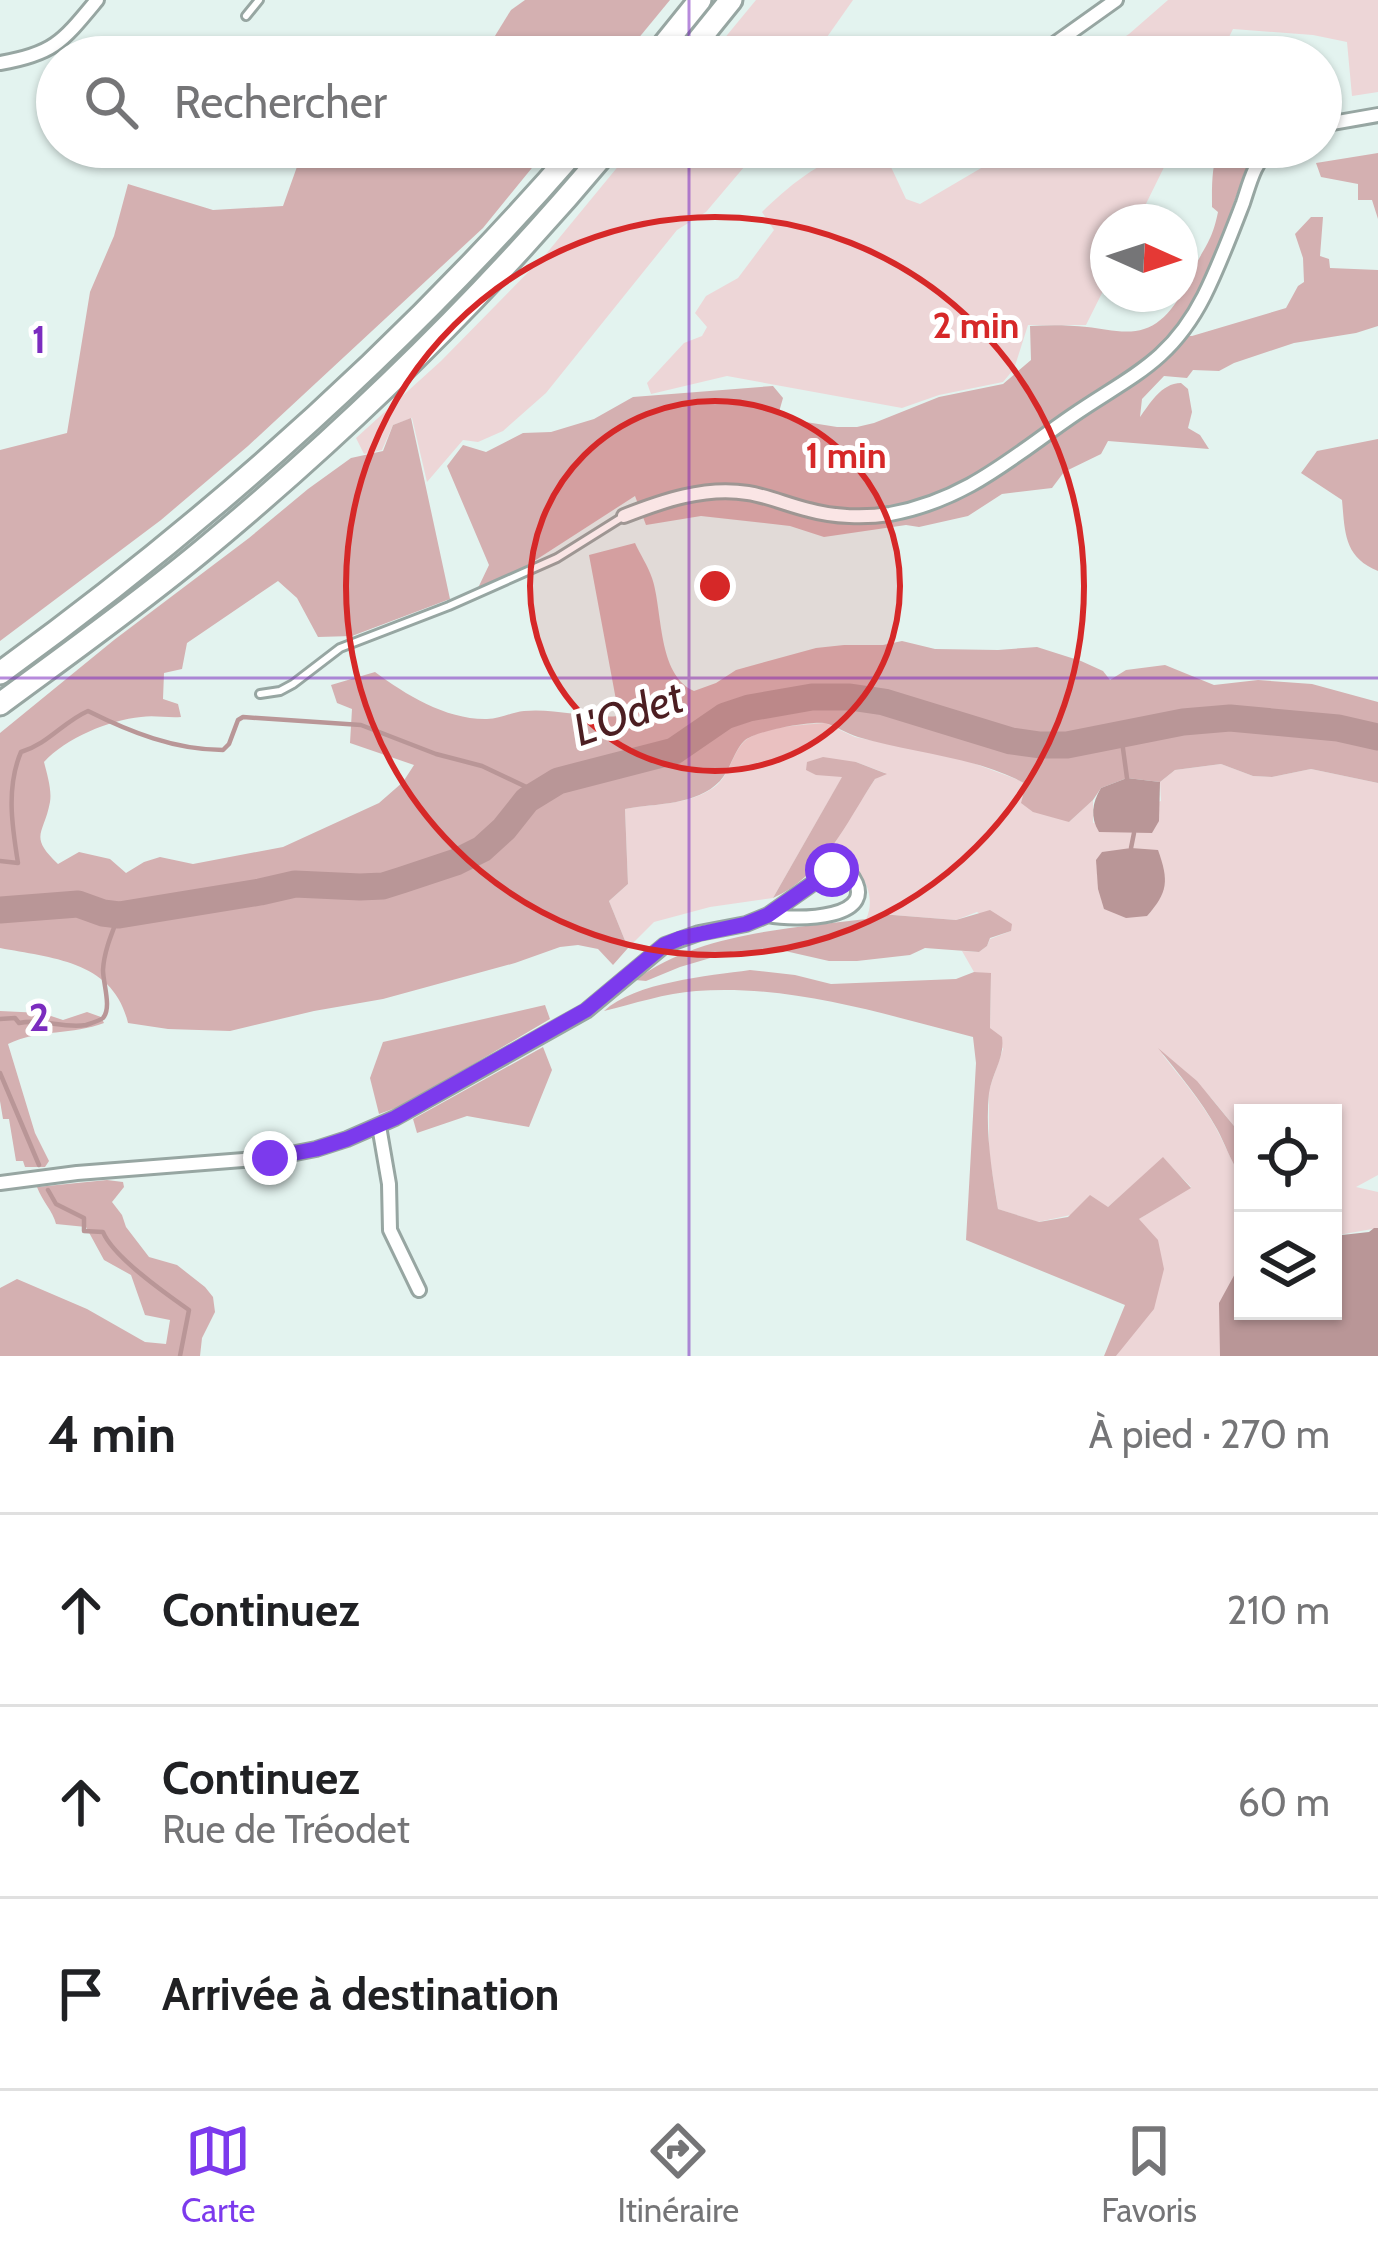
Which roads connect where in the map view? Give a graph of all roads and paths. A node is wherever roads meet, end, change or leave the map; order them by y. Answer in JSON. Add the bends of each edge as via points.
{"nodes":[{"id":1,"x":97,"y":0,"type":"edge"},
{"id":2,"x":259,"y":0,"type":"edge"},
{"id":3,"x":700,"y":0,"type":"edge"},
{"id":4,"x":731,"y":0,"type":"edge"},
{"id":5,"x":1116,"y":0,"type":"edge"},
{"id":6,"x":246,"y":16,"type":"dead end"},
{"id":7,"x":67,"y":36,"type":"edge"},
{"id":8,"x":671,"y":36,"type":"edge"},
{"id":9,"x":703,"y":36,"type":"edge"},
{"id":10,"x":1065,"y":36,"type":"edge"},
{"id":11,"x":36,"y":55,"type":"edge"},
{"id":12,"x":0,"y":63,"type":"edge"},
{"id":13,"x":1378,"y":115,"type":"edge"},
{"id":14,"x":1342,"y":121,"type":"edge"},
{"id":15,"x":559,"y":168,"type":"edge"},
{"id":16,"x":592,"y":168,"type":"edge"},
{"id":17,"x":1255,"y":168,"type":"edge"},
{"id":18,"x":624,"y":516,"type":"joint"},
{"id":19,"x":0,"y":673,"type":"edge"},
{"id":20,"x":260,"y":694,"type":"dead end"},
{"id":21,"x":0,"y":704,"type":"edge"},
{"id":22,"x":768,"y":915,"type":"junction"},
{"id":23,"x":380,"y":1126,"type":"junction"},
{"id":24,"x":0,"y":1183,"type":"edge"},
{"id":25,"x":419,"y":1290,"type":"dead end"}],
"edges":[{"from":1,"to":7,"type":"street"},
{"from":2,"to":6,"type":"lane"},
{"from":3,"to":8,"type":"highway"},
{"from":4,"to":9,"type":"highway"},
{"from":5,"to":10,"type":"street"},
{"from":11,"to":12,"type":"street"},
{"from":13,"to":14,"type":"street"},
{"from":15,"to":19,"type":"highway","via":[[366,368],[187,528]]},
{"from":16,"to":21,"type":"highway","via":[[507,265],[332,438],[202,551]]},
{"from":17,"to":18,"type":"street","via":[[1194,316],[1159,359],[977,484],[895,513],[818,513],[724,491]]},
{"from":18,"to":20,"type":"lane","via":[[556,558],[340,648],[280,691]]},
{"from":22,"to":22,"type":"street","via":[[832,870],[856,881],[856,902],[845,910]]},
{"from":22,"to":23,"type":"street","via":[[664,945],[586,1010]]},
{"from":23,"to":24,"type":"street","via":[[270,1158]]},
{"from":23,"to":25,"type":"street","via":[[391,1230]]}]}
